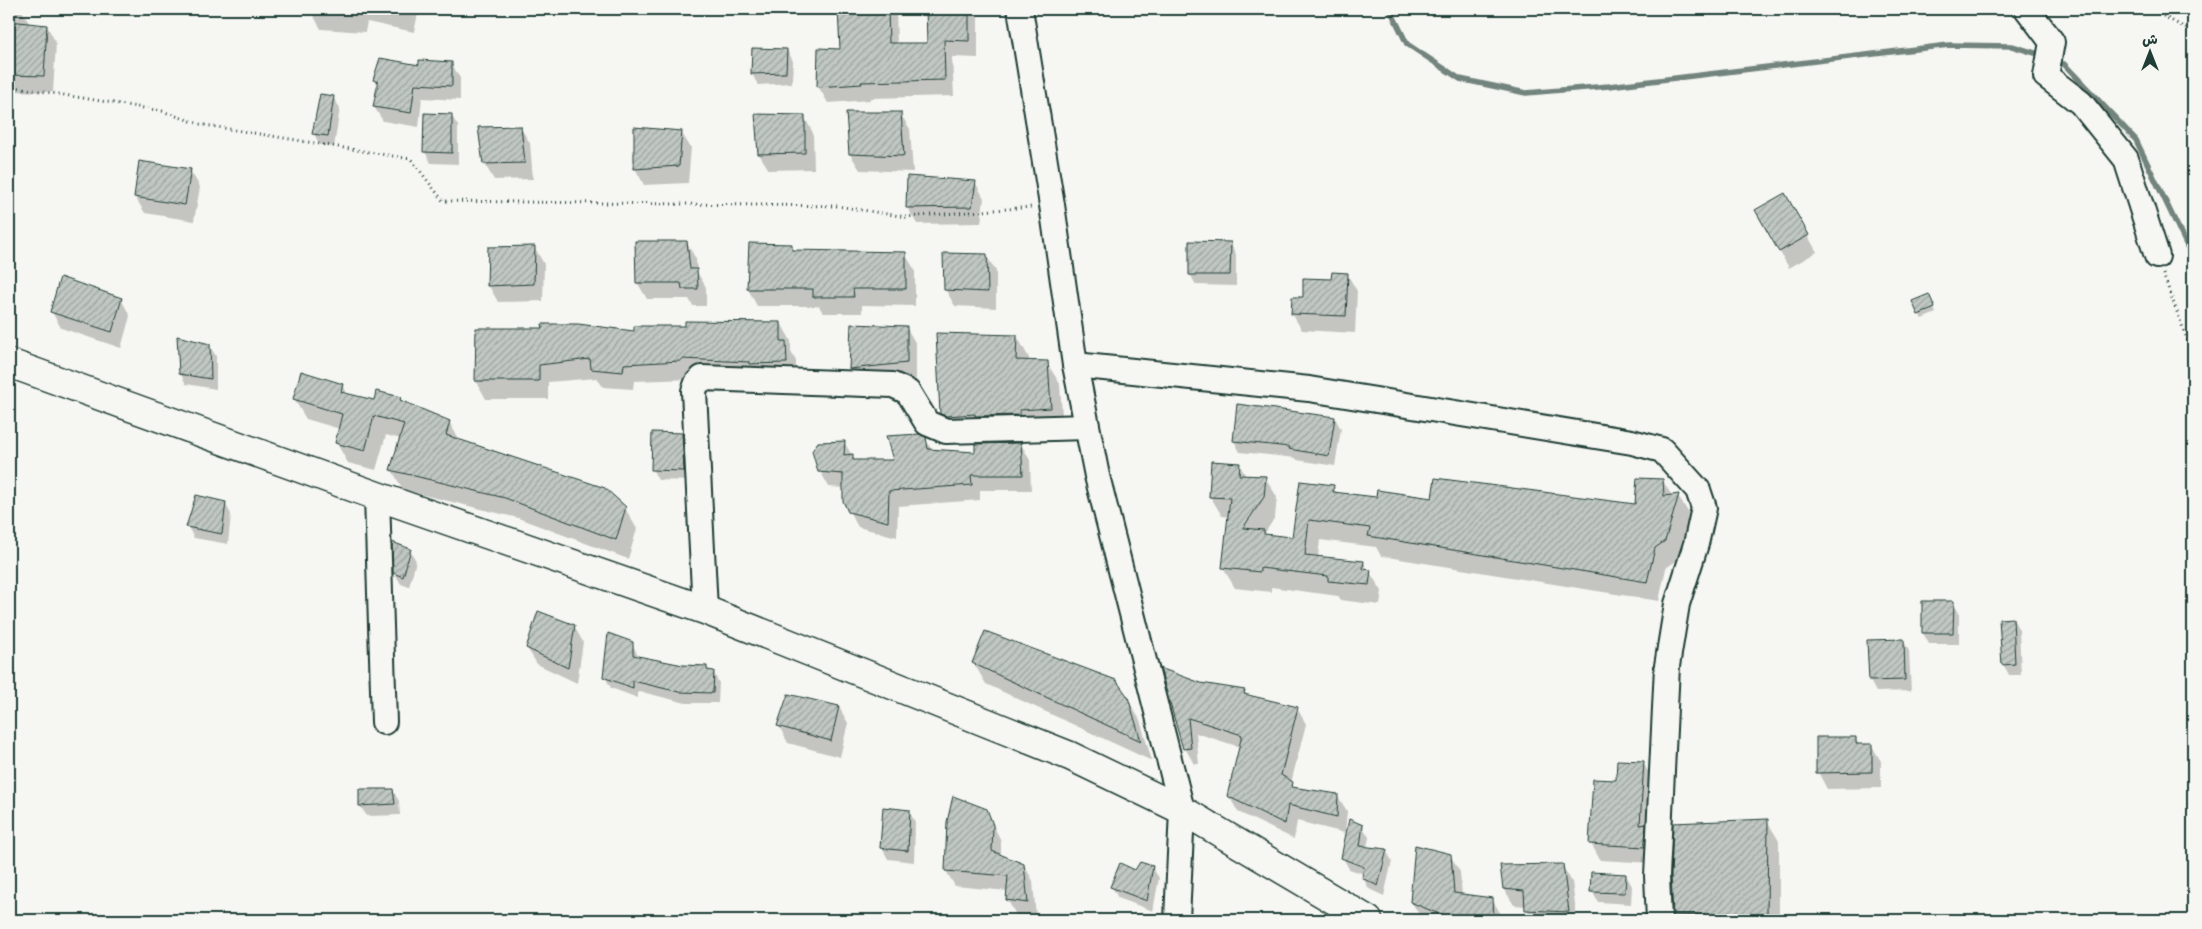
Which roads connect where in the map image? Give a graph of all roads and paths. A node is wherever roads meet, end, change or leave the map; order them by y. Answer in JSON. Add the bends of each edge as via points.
{"nodes":[{"id":1,"x":1020,"y":9,"type":"edge"},
{"id":2,"x":2027,"y":9,"type":"edge"},
{"id":3,"x":2150,"y":9,"type":"edge"},
{"id":4,"x":2193,"y":32,"type":"edge"},
{"id":5,"x":9,"y":86,"type":"edge"},
{"id":6,"x":1052,"y":205,"type":"junction"},
{"id":7,"x":2157,"y":256,"type":"joint"},
{"id":8,"x":2193,"y":356,"type":"edge"},
{"id":9,"x":9,"y":362,"type":"edge"},
{"id":10,"x":1075,"y":365,"type":"junction"},
{"id":11,"x":1086,"y":427,"type":"junction"},
{"id":12,"x":377,"y":496,"type":"junction"},
{"id":13,"x":705,"y":610,"type":"junction"},
{"id":14,"x":384,"y":722,"type":"dead end"},
{"id":15,"x":1182,"y":810,"type":"junction"},
{"id":16,"x":1177,"y":920,"type":"edge"},
{"id":17,"x":1368,"y":920,"type":"edge"},
{"id":18,"x":1659,"y":920,"type":"edge"}],
"edges":[{"from":1,"to":6,"type":"street"},
{"from":2,"to":7,"type":"street","via":[[2052,42],[2046,76],[2081,103],[2126,159]]},
{"from":3,"to":4,"type":"path"},
{"from":5,"to":6,"type":"path","via":[[162,111],[199,124],[411,159],[443,201],[837,206],[906,217]]},
{"from":6,"to":10,"type":"street"},
{"from":7,"to":8,"type":"path"},
{"from":9,"to":12,"type":"main road"},
{"from":10,"to":11,"type":"street"},
{"from":10,"to":18,"type":"street","via":[[1309,389],[1632,442],[1662,450],[1698,490],[1704,508],[1677,604],[1667,666],[1657,876]]},
{"from":11,"to":13,"type":"street","via":[[946,432],[928,423],[908,392],[893,385],[702,378],[694,391]]},
{"from":11,"to":15,"type":"street"},
{"from":12,"to":13,"type":"main road"},
{"from":12,"to":14,"type":"street"},
{"from":13,"to":15,"type":"main road","via":[[1070,756]]},
{"from":15,"to":16,"type":"street"},
{"from":15,"to":17,"type":"main road"}]}
